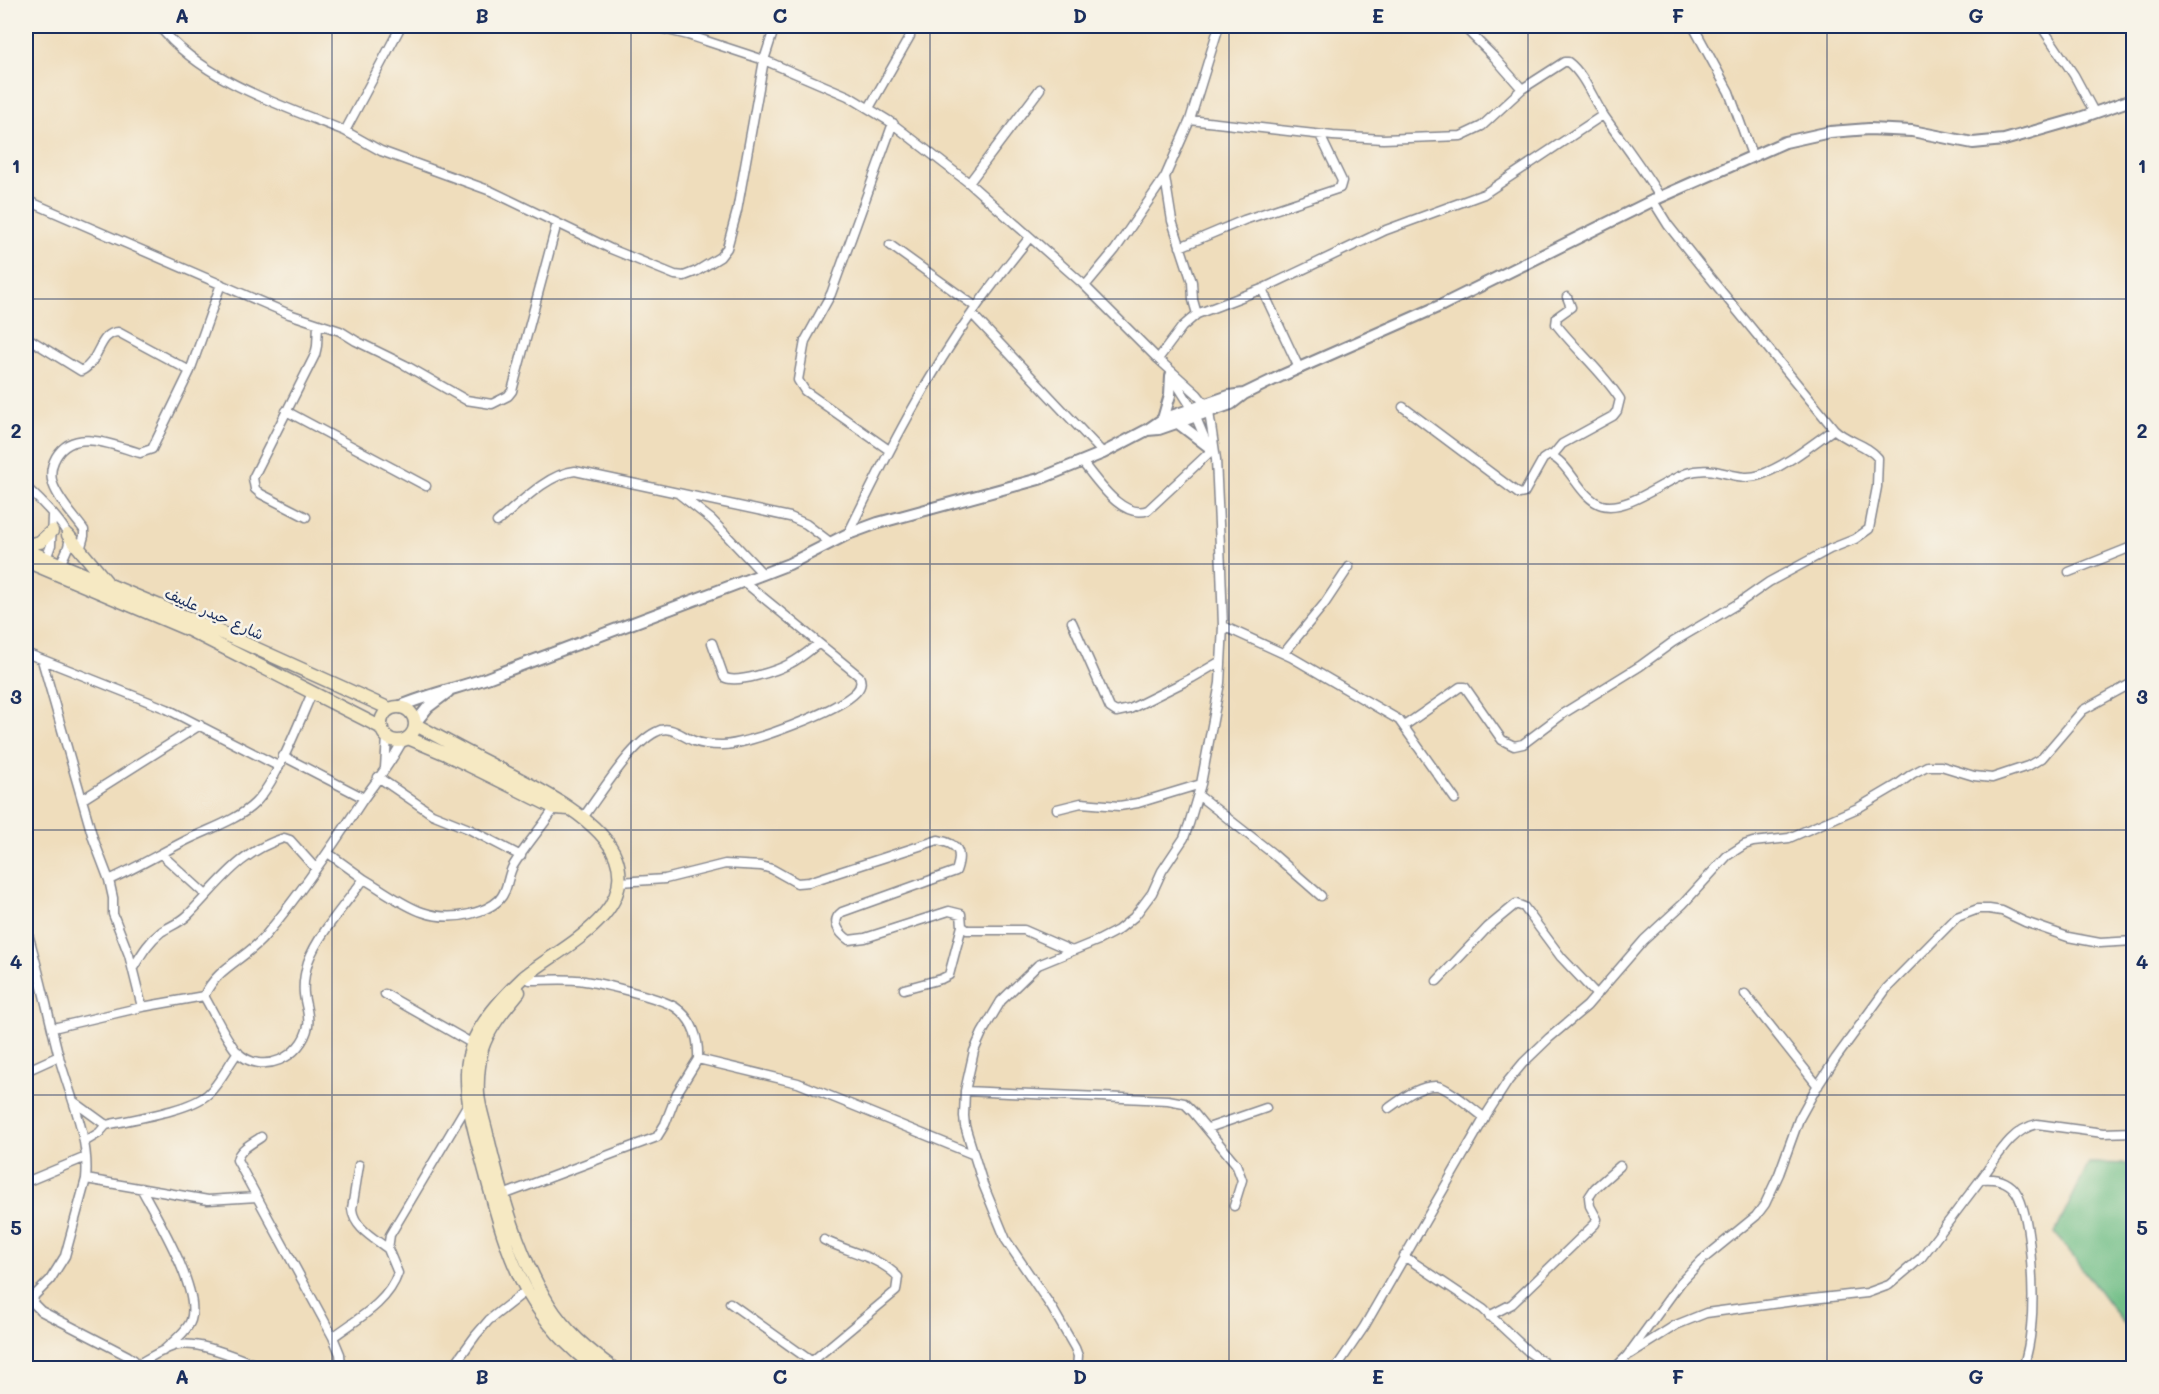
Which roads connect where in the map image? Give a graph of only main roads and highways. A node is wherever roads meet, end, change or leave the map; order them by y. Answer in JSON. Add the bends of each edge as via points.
{"nodes":[{"id":1,"x":52,"y":531,"type":"road end"},
{"id":2,"x":68,"y":535,"type":"road end"},
{"id":3,"x":26,"y":545,"type":"edge"},
{"id":4,"x":26,"y":550,"type":"edge"},
{"id":5,"x":26,"y":561,"type":"edge"},
{"id":6,"x":108,"y":584,"type":"junction"},
{"id":7,"x":395,"y":708,"type":"junction"},
{"id":8,"x":416,"y":723,"type":"junction"},
{"id":9,"x":384,"y":732,"type":"junction"},
{"id":10,"x":406,"y":739,"type":"junction"},
{"id":11,"x":561,"y":806,"type":"junction"},
{"id":12,"x":530,"y":976,"type":"junction"},
{"id":13,"x":572,"y":1342,"type":"junction"},
{"id":14,"x":596,"y":1368,"type":"edge"},
{"id":15,"x":613,"y":1368,"type":"edge"}],
"edges":[{"from":1,"to":3,"type":"main road","via":[[40,542]]},
{"from":2,"to":6,"type":"main road"},
{"from":4,"to":6,"type":"main road","name":"شارع حيدر علييف"},
{"from":5,"to":9,"type":"main road","name":"شارع حيدر علييف","via":[[189,630]]},
{"from":6,"to":7,"type":"main road","name":"شارع حيدر علييف"},
{"from":7,"to":8,"type":"main road","via":[[411,712]]},
{"from":7,"to":9,"type":"main road","via":[[382,719]]},
{"from":8,"to":10,"type":"main road"},
{"from":8,"to":11,"type":"main road"},
{"from":9,"to":10,"type":"main road","via":[[396,741]]},
{"from":10,"to":11,"type":"main road"},
{"from":11,"to":12,"type":"main road","via":[[596,829],[613,850],[620,882],[610,907],[597,922]]},
{"from":12,"to":13,"type":"main road","via":[[493,1026],[483,1048],[478,1096],[503,1195],[527,1260]]},
{"from":12,"to":13,"type":"main road","via":[[496,1006],[473,1044],[467,1073],[469,1102],[495,1205],[515,1264],[553,1329]]},
{"from":13,"to":14,"type":"main road"},
{"from":13,"to":15,"type":"main road"}]}
